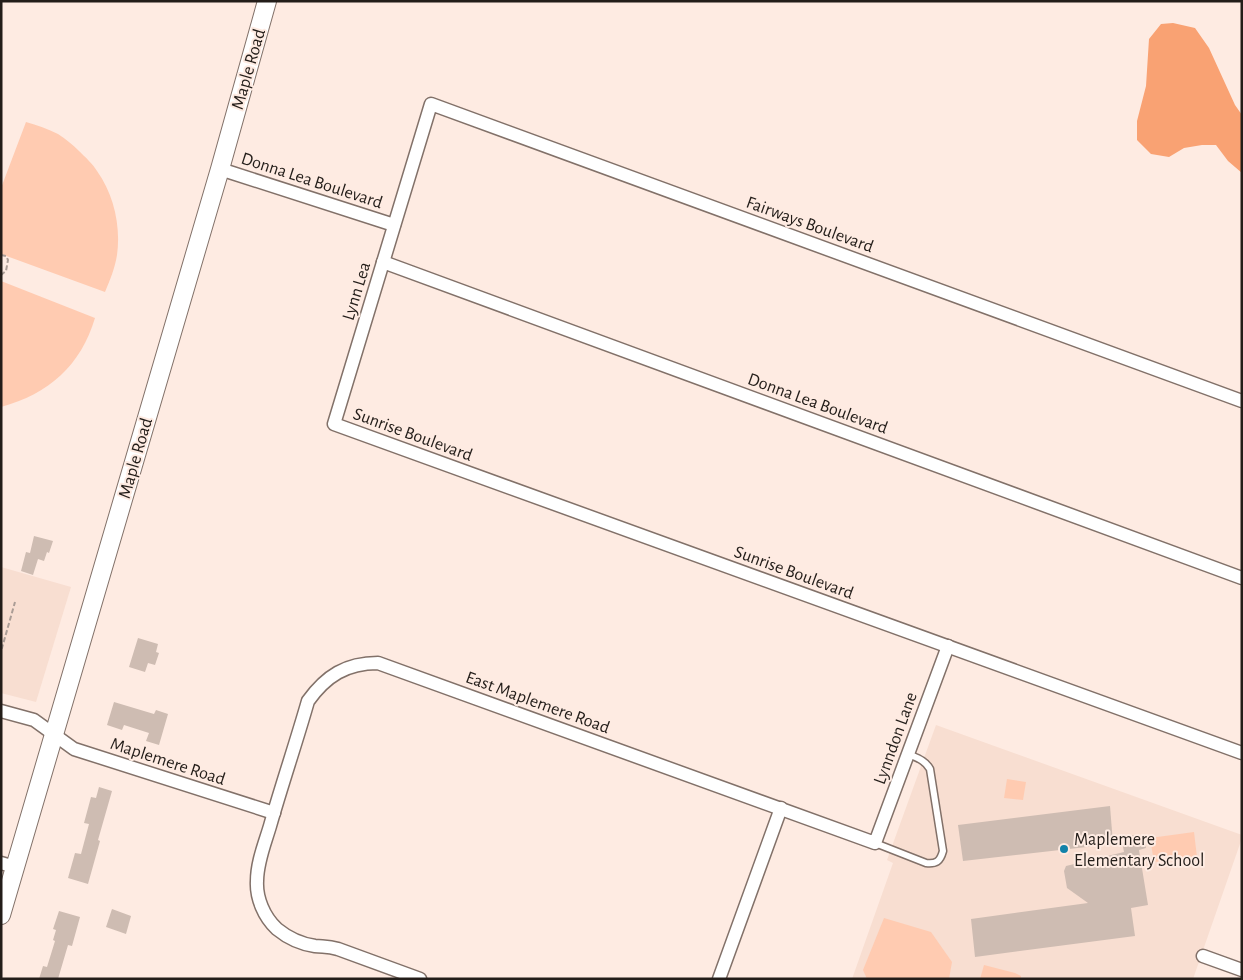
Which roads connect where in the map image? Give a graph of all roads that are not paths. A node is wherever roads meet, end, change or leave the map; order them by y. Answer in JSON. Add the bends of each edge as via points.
{"nodes":[{"id":1,"x":267,"y":1,"type":"edge"},
{"id":2,"x":220,"y":169,"type":"junction"},
{"id":3,"x":411,"y":169,"type":"joint"},
{"id":4,"x":394,"y":225,"type":"junction"},
{"id":5,"x":383,"y":262,"type":"junction"},
{"id":6,"x":1242,"y":401,"type":"edge"},
{"id":7,"x":334,"y":424,"type":"joint"},
{"id":8,"x":1242,"y":578,"type":"edge"},
{"id":9,"x":948,"y":646,"type":"junction"},
{"id":10,"x":1,"y":710,"type":"edge"},
{"id":11,"x":54,"y":735,"type":"junction"},
{"id":12,"x":1242,"y":753,"type":"edge"},
{"id":13,"x":908,"y":754,"type":"junction"},
{"id":14,"x":781,"y":808,"type":"junction"},
{"id":15,"x":274,"y":813,"type":"junction"},
{"id":16,"x":875,"y":843,"type":"junction"},
{"id":17,"x":8,"y":865,"type":"edge"},
{"id":18,"x":1,"y":914,"type":"edge"},
{"id":19,"x":1203,"y":956,"type":"dead end"},
{"id":20,"x":1242,"y":970,"type":"edge"},
{"id":21,"x":420,"y":979,"type":"edge"},
{"id":22,"x":720,"y":979,"type":"edge"}],
"edges":[{"from":1,"to":2,"type":"main road","name":"Maple Road"},
{"from":2,"to":4,"type":"street","name":"Donna Lea Boulevard"},
{"from":2,"to":11,"type":"main road","name":"Maple Road"},
{"from":3,"to":4,"type":"street","name":"Lynn Lea"},
{"from":3,"to":6,"type":"street","name":"Fairways Boulevard","via":[[431,104]]},
{"from":4,"to":5,"type":"street","name":"Lynn Lea"},
{"from":5,"to":7,"type":"street","name":"Lynn Lea"},
{"from":5,"to":8,"type":"street","name":"Donna Lea Boulevard"},
{"from":7,"to":9,"type":"street","name":"Sunrise Boulevard"},
{"from":9,"to":12,"type":"street","name":"Sunrise Boulevard"},
{"from":9,"to":13,"type":"street","name":"Lynndon Lane"},
{"from":10,"to":11,"type":"street","name":"Maplemere Road","via":[[34,720]]},
{"from":11,"to":15,"type":"street","name":"Maplemere Road","via":[[74,750]]},
{"from":11,"to":17,"type":"main road","name":"Maple Road"},
{"from":13,"to":16,"type":"street","name":"Lynndon Lane"},
{"from":13,"to":16,"type":"lane","via":[[924,760],[930,769],[943,851],[941,858],[933,864]]},
{"from":14,"to":15,"type":"street","name":"East Maplemere Road","via":[[378,663],[367,663],[338,672],[325,681],[308,701]]},
{"from":14,"to":16,"type":"street","name":"East Maplemere Road"},
{"from":14,"to":22,"type":"street"},
{"from":15,"to":21,"type":"street","name":"East Maplemere Road","via":[[257,883],[263,909],[277,929],[302,943],[338,949]]},
{"from":17,"to":18,"type":"main road","name":"Maple Road"},
{"from":19,"to":20,"type":"street"}]}
